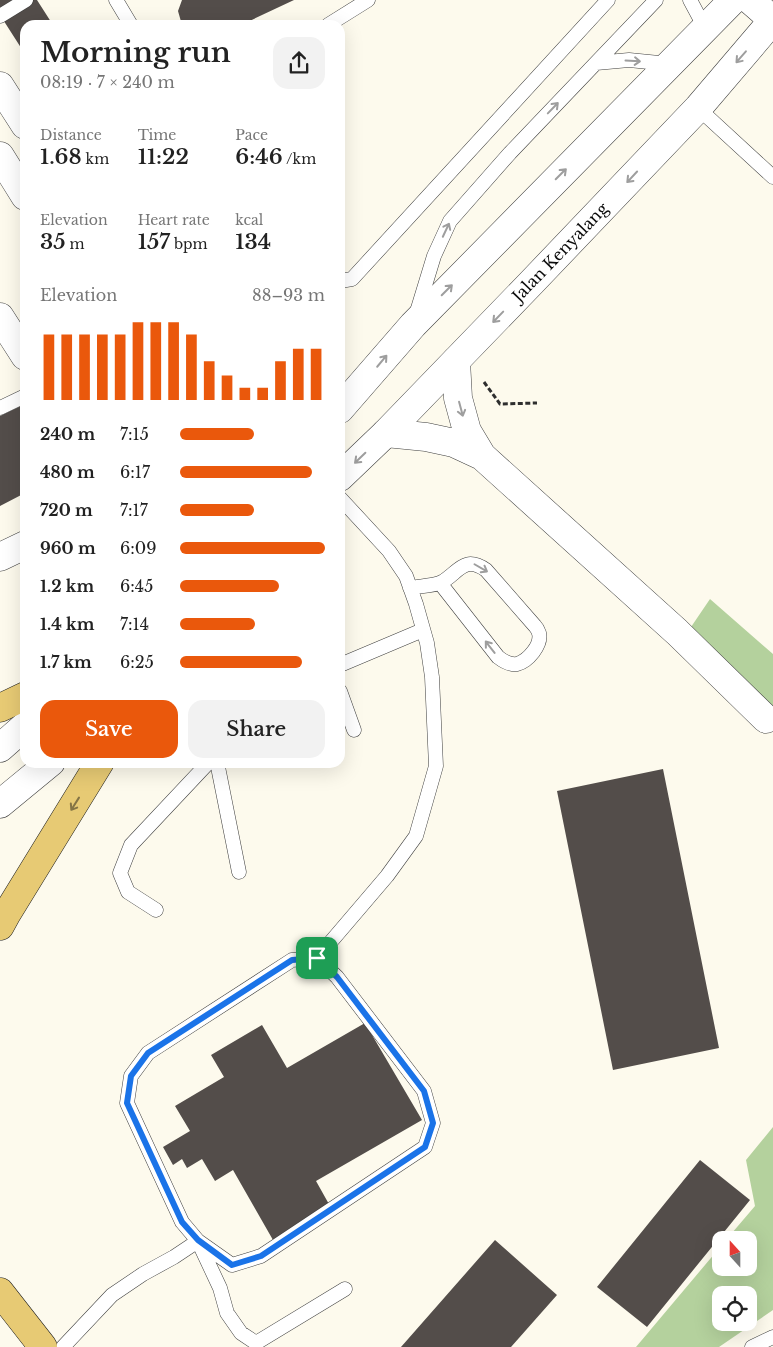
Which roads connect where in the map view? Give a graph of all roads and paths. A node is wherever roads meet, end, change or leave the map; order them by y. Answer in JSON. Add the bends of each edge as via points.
{"nodes":[{"id":1,"x":26,"y":0,"type":"edge"},
{"id":2,"x":116,"y":0,"type":"edge"},
{"id":3,"x":368,"y":0,"type":"edge"},
{"id":4,"x":608,"y":0,"type":"edge"},
{"id":5,"x":656,"y":0,"type":"edge"},
{"id":6,"x":690,"y":0,"type":"edge"},
{"id":7,"x":733,"y":0,"type":"edge"},
{"id":8,"x":750,"y":0,"type":"edge"},
{"id":9,"x":0,"y":16,"type":"edge"},
{"id":10,"x":128,"y":20,"type":"edge"},
{"id":11,"x":336,"y":20,"type":"edge"},
{"id":12,"x":773,"y":20,"type":"edge"},
{"id":13,"x":705,"y":28,"type":"junction"},
{"id":14,"x":596,"y":63,"type":"junction"},
{"id":15,"x":669,"y":64,"type":"junction"},
{"id":16,"x":0,"y":86,"type":"edge"},
{"id":17,"x":698,"y":108,"type":"junction"},
{"id":18,"x":20,"y":117,"type":"edge"},
{"id":19,"x":0,"y":156,"type":"edge"},
{"id":20,"x":773,"y":177,"type":"edge"},
{"id":21,"x":20,"y":188,"type":"edge"},
{"id":22,"x":345,"y":280,"type":"edge"},
{"id":23,"x":0,"y":318,"type":"edge"},
{"id":24,"x":413,"y":325,"type":"junction"},
{"id":25,"x":20,"y":348,"type":"edge"},
{"id":26,"x":459,"y":357,"type":"junction"},
{"id":27,"x":20,"y":398,"type":"edge"},
{"id":28,"x":345,"y":402,"type":"edge"},
{"id":29,"x":537,"y":403,"type":"dead end"},
{"id":30,"x":0,"y":408,"type":"edge"},
{"id":31,"x":386,"y":433,"type":"junction"},
{"id":32,"x":482,"y":456,"type":"junction"},
{"id":33,"x":345,"y":472,"type":"edge"},
{"id":34,"x":345,"y":503,"type":"edge"},
{"id":35,"x":20,"y":547,"type":"edge"},
{"id":36,"x":0,"y":557,"type":"edge"},
{"id":37,"x":440,"y":583,"type":"junction"},
{"id":38,"x":410,"y":588,"type":"junction"},
{"id":39,"x":423,"y":630,"type":"junction"},
{"id":40,"x":345,"y":663,"type":"edge"},
{"id":41,"x":20,"y":698,"type":"edge"},
{"id":42,"x":345,"y":704,"type":"edge"},
{"id":43,"x":0,"y":708,"type":"edge"},
{"id":44,"x":766,"y":720,"type":"dead end"},
{"id":45,"x":20,"y":730,"type":"edge"},
{"id":46,"x":354,"y":730,"type":"dead end"},
{"id":47,"x":0,"y":748,"type":"edge"},
{"id":48,"x":44,"y":768,"type":"edge"},
{"id":49,"x":96,"y":768,"type":"edge"},
{"id":50,"x":203,"y":768,"type":"edge"},
{"id":51,"x":218,"y":768,"type":"edge"},
{"id":52,"x":0,"y":804,"type":"edge"},
{"id":53,"x":239,"y":872,"type":"dead end"},
{"id":54,"x":156,"y":910,"type":"dead end"},
{"id":55,"x":0,"y":926,"type":"edge"},
{"id":56,"x":317,"y":958,"type":"junction"},
{"id":57,"x":198,"y":1240,"type":"junction"},
{"id":58,"x":0,"y":1277,"type":"edge"},
{"id":59,"x":345,"y":1289,"type":"dead end"},
{"id":60,"x":0,"y":1292,"type":"edge"},
{"id":61,"x":22,"y":1322,"type":"junction"},
{"id":62,"x":773,"y":1337,"type":"edge"},
{"id":63,"x":43,"y":1347,"type":"edge"},
{"id":64,"x":63,"y":1347,"type":"edge"},
{"id":65,"x":752,"y":1347,"type":"edge"}],
"edges":[{"from":1,"to":9,"type":"lane"},
{"from":2,"to":10,"type":"lane"},
{"from":3,"to":11,"type":"lane"},
{"from":4,"to":22,"type":"lane","via":[[352,279]]},
{"from":5,"to":14,"type":"lane"},
{"from":6,"to":13,"type":"lane"},
{"from":7,"to":13,"type":"street"},
{"from":8,"to":12,"type":"street"},
{"from":12,"to":17,"type":"street","name":"Jalan Kenyalang","one_way":true},
{"from":13,"to":15,"type":"street"},
{"from":14,"to":15,"type":"lane","one_way":true,"via":[[629,60]]},
{"from":24,"to":14,"type":"lane","one_way":true,"via":[[434,256],[450,221]]},
{"from":24,"to":15,"type":"street","one_way":true},
{"from":16,"to":18,"type":"street"},
{"from":17,"to":20,"type":"lane"},
{"from":17,"to":26,"type":"street","name":"Jalan Kenyalang","one_way":true},
{"from":19,"to":21,"type":"street"},
{"from":23,"to":25,"type":"street"},
{"from":28,"to":24,"type":"street","one_way":true},
{"from":26,"to":29,"type":"path","via":[[500,404]]},
{"from":26,"to":31,"type":"street","name":"Jalan Kenyalang"},
{"from":26,"to":32,"type":"street","one_way":true,"via":[[458,398],[467,431]]},
{"from":27,"to":30,"type":"lane"},
{"from":31,"to":32,"type":"street","via":[[454,443]]},
{"from":31,"to":33,"type":"street","name":"Jalan Kenyalang","one_way":true},
{"from":32,"to":44,"type":"street","via":[[677,632]]},
{"from":34,"to":38,"type":"lane","via":[[390,551]]},
{"from":35,"to":36,"type":"street"},
{"from":37,"to":37,"type":"lane","one_way":true,"via":[[469,563],[486,570],[535,626],[539,643],[534,652],[516,664],[506,663]]},
{"from":37,"to":38,"type":"lane"},
{"from":38,"to":39,"type":"lane"},
{"from":39,"to":40,"type":"lane"},
{"from":39,"to":56,"type":"lane","via":[[432,677],[436,766],[416,836],[387,876]]},
{"from":41,"to":43,"type":"main road"},
{"from":42,"to":46,"type":"lane"},
{"from":45,"to":47,"type":"street"},
{"from":48,"to":52,"type":"street"},
{"from":49,"to":55,"type":"main road","one_way":true},
{"from":50,"to":54,"type":"lane","via":[[131,845],[120,873],[128,892]]},
{"from":51,"to":53,"type":"lane"},
{"from":56,"to":57,"type":"lane","via":[[292,960],[148,1053],[131,1076],[127,1103],[182,1222]]},
{"from":56,"to":57,"type":"lane","via":[[337,977],[424,1091],[433,1123],[425,1147],[261,1256],[232,1265]]},
{"from":57,"to":59,"type":"lane","via":[[220,1288],[227,1313],[241,1333],[256,1343]]},
{"from":57,"to":64,"type":"lane","via":[[112,1295]]},
{"from":58,"to":61,"type":"main road"},
{"from":60,"to":61,"type":"main road"},
{"from":61,"to":63,"type":"main road"},
{"from":62,"to":65,"type":"lane"}]}
